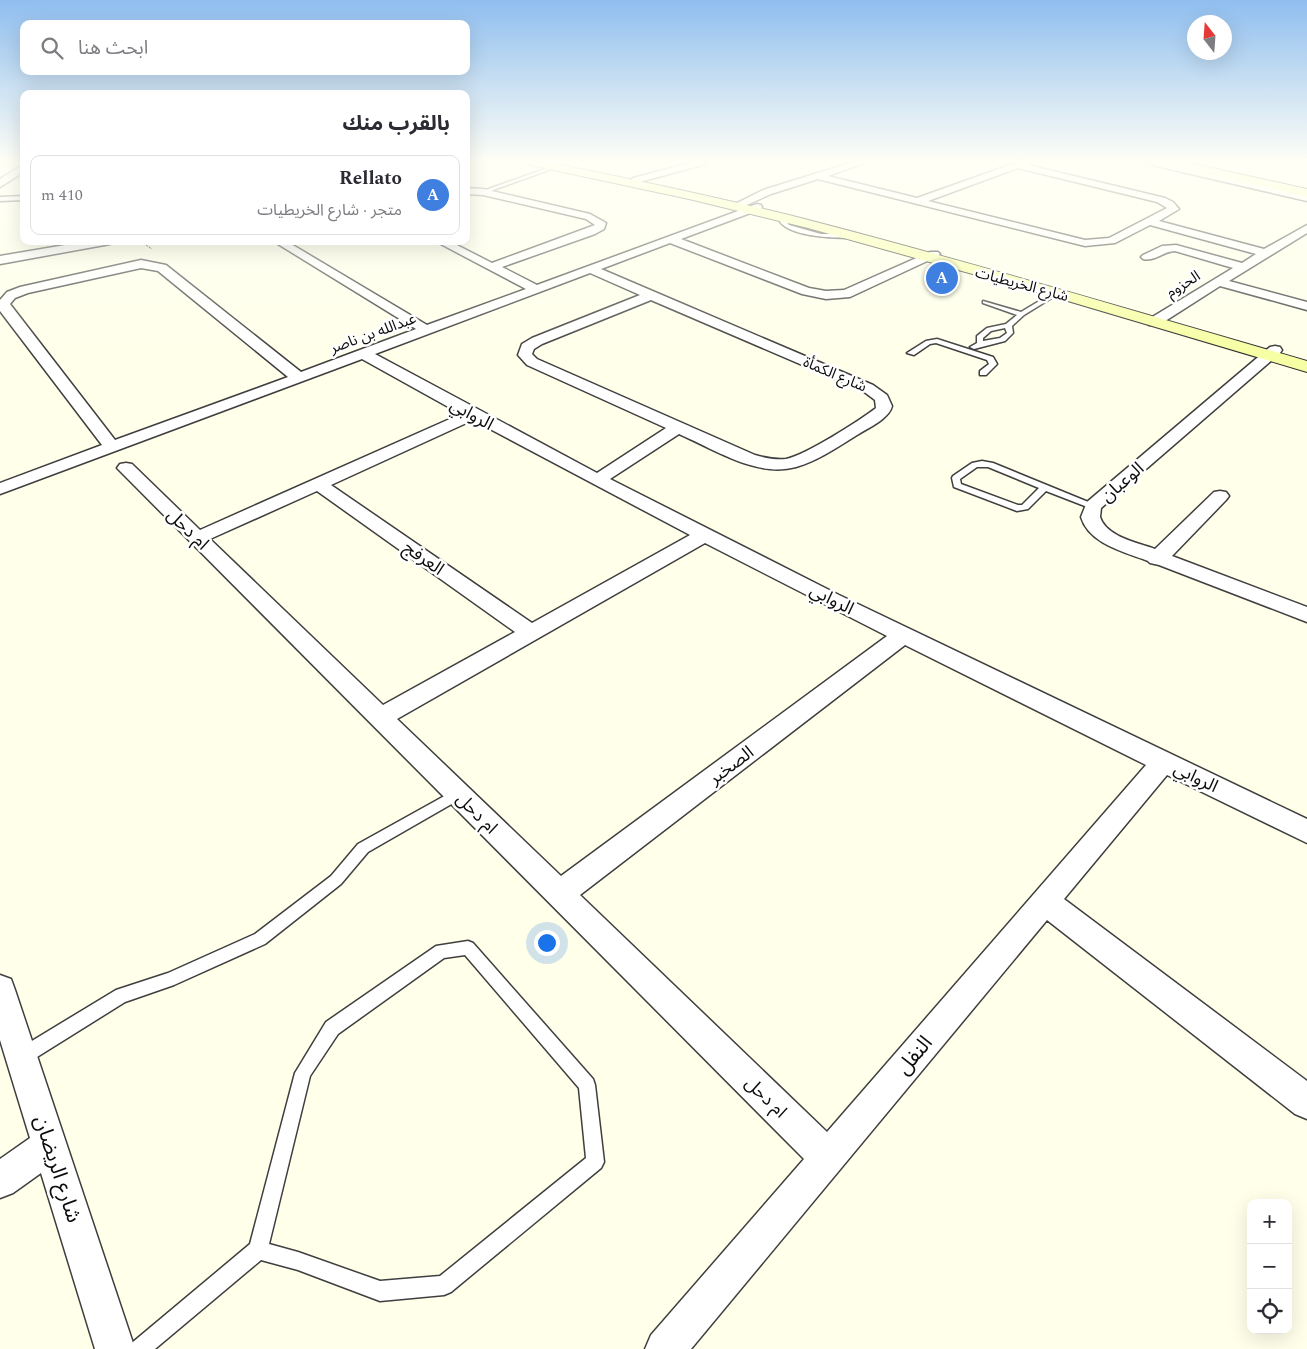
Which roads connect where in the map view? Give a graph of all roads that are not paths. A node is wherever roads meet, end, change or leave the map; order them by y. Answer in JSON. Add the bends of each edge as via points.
{"nodes":[{"id":1,"x":601,"y":225,"type":"edge"},
{"id":2,"x":704,"y":225,"type":"edge"},
{"id":3,"x":811,"y":225,"type":"edge"},
{"id":4,"x":816,"y":225,"type":"edge"},
{"id":5,"x":1013,"y":225,"type":"edge"},
{"id":6,"x":1144,"y":225,"type":"edge"},
{"id":7,"x":1161,"y":225,"type":"edge"},
{"id":8,"x":1307,"y":228,"type":"edge"},
{"id":9,"x":670,"y":240,"type":"junction"},
{"id":10,"x":55,"y":245,"type":"edge"},
{"id":11,"x":71,"y":245,"type":"edge"},
{"id":12,"x":285,"y":245,"type":"edge"},
{"id":13,"x":448,"y":245,"type":"edge"},
{"id":14,"x":49,"y":252,"type":"junction"},
{"id":15,"x":1265,"y":253,"type":"junction"},
{"id":16,"x":930,"y":256,"type":"junction"},
{"id":17,"x":1147,"y":257,"type":"dead end"},
{"id":18,"x":0,"y":260,"type":"edge"},
{"id":19,"x":491,"y":267,"type":"junction"},
{"id":20,"x":1243,"y":267,"type":"junction"},
{"id":21,"x":590,"y":269,"type":"junction"},
{"id":22,"x":1218,"y":282,"type":"junction"},
{"id":23,"x":536,"y":289,"type":"junction"},
{"id":24,"x":1056,"y":293,"type":"junction"},
{"id":25,"x":651,"y":295,"type":"junction"},
{"id":26,"x":3,"y":299,"type":"edge"},
{"id":27,"x":985,"y":302,"type":"dead end"},
{"id":28,"x":1307,"y":306,"type":"edge"},
{"id":29,"x":1022,"y":314,"type":"junction"},
{"id":30,"x":1158,"y":320,"type":"junction"},
{"id":31,"x":1008,"y":326,"type":"junction"},
{"id":32,"x":426,"y":330,"type":"junction"},
{"id":33,"x":980,"y":343,"type":"junction"},
{"id":34,"x":968,"y":351,"type":"junction"},
{"id":35,"x":911,"y":352,"type":"dead end"},
{"id":36,"x":1272,"y":353,"type":"junction"},
{"id":37,"x":364,"y":354,"type":"junction"},
{"id":38,"x":1307,"y":360,"type":"edge"},
{"id":39,"x":1307,"y":367,"type":"edge"},
{"id":40,"x":983,"y":373,"type":"dead end"},
{"id":41,"x":299,"y":378,"type":"junction"},
{"id":42,"x":472,"y":414,"type":"junction"},
{"id":43,"x":679,"y":427,"type":"junction"},
{"id":44,"x":119,"y":458,"type":"junction"},
{"id":45,"x":596,"y":480,"type":"junction"},
{"id":46,"x":318,"y":484,"type":"junction"},
{"id":47,"x":1045,"y":487,"type":"junction"},
{"id":48,"x":0,"y":489,"type":"edge"},
{"id":49,"x":1220,"y":496,"type":"dead end"},
{"id":50,"x":1094,"y":506,"type":"junction"},
{"id":51,"x":705,"y":535,"type":"junction"},
{"id":52,"x":197,"y":538,"type":"junction"},
{"id":53,"x":1157,"y":559,"type":"junction"},
{"id":54,"x":1307,"y":615,"type":"edge"},
{"id":55,"x":531,"y":633,"type":"junction"},
{"id":56,"x":903,"y":635,"type":"junction"},
{"id":57,"x":380,"y":718,"type":"junction"},
{"id":58,"x":1163,"y":762,"type":"junction"},
{"id":59,"x":457,"y":794,"type":"junction"},
{"id":60,"x":1307,"y":832,"type":"edge"},
{"id":61,"x":560,"y":894,"type":"junction"},
{"id":62,"x":1044,"y":901,"type":"junction"},
{"id":63,"x":0,"y":990,"type":"edge"},
{"id":64,"x":22,"y":1057,"type":"junction"},
{"id":65,"x":1307,"y":1102,"type":"edge"},
{"id":66,"x":50,"y":1145,"type":"junction"},
{"id":67,"x":827,"y":1157,"type":"junction"},
{"id":68,"x":0,"y":1180,"type":"edge"},
{"id":69,"x":258,"y":1250,"type":"junction"},
{"id":70,"x":115,"y":1349,"type":"edge"},
{"id":71,"x":140,"y":1349,"type":"edge"},
{"id":72,"x":664,"y":1349,"type":"edge"}],
"edges":[{"from":1,"to":19,"type":"street","via":[[592,232]]},
{"from":2,"to":9,"type":"street","name":"عبدالله بن ناصر"},
{"from":3,"to":16,"type":"street","name":"شارع الخريطيات"},
{"from":4,"to":16,"type":"street","name":"شارع الخريطيات"},
{"from":5,"to":6,"type":"street","via":[[1085,243],[1111,241]]},
{"from":7,"to":15,"type":"street"},
{"from":8,"to":15,"type":"street","name":"الحزوم"},
{"from":9,"to":16,"type":"street","via":[[806,291],[826,295],[851,292]]},
{"from":9,"to":21,"type":"street","name":"عبدالله بن ناصر"},
{"from":10,"to":14,"type":"street"},
{"from":11,"to":14,"type":"street"},
{"from":12,"to":32,"type":"street"},
{"from":13,"to":19,"type":"street"},
{"from":14,"to":18,"type":"street"},
{"from":15,"to":20,"type":"street","name":"الحزوم"},
{"from":16,"to":24,"type":"street","name":"شارع الخريطيات"},
{"from":16,"to":30,"type":"street","name":"شارع الخريطيات"},
{"from":17,"to":20,"type":"street","via":[[1166,248],[1176,248]]},
{"from":19,"to":23,"type":"street"},
{"from":20,"to":22,"type":"street","name":"الحزوم"},
{"from":21,"to":23,"type":"street","name":"عبدالله بن ناصر"},
{"from":21,"to":25,"type":"street","name":"شارع الكمأة"},
{"from":22,"to":28,"type":"street"},
{"from":22,"to":30,"type":"street","name":"الحزوم"},
{"from":23,"to":32,"type":"street","name":"عبدالله بن ناصر"},
{"from":24,"to":29,"type":"lane"},
{"from":24,"to":30,"type":"street","name":"شارع الخريطيات"},
{"from":25,"to":43,"type":"street","name":"شارع الكمأة","via":[[537,340],[527,347],[525,355],[532,362]]},
{"from":25,"to":43,"type":"street","name":"شارع الكمأة","via":[[868,388],[884,402],[879,413],[806,457],[784,464],[749,459]]},
{"from":26,"to":41,"type":"street","name":"ام دحل","via":[[24,290],[123,266],[156,265]]},
{"from":26,"to":44,"type":"street","name":"ام دحل","via":[[4,307]]},
{"from":27,"to":29,"type":"lane"},
{"from":29,"to":31,"type":"lane"},
{"from":30,"to":36,"type":"street","name":"شارع الخريطيات"},
{"from":31,"to":33,"type":"lane","via":[[985,331]]},
{"from":31,"to":33,"type":"lane","via":[[1010,333],[1005,338]]},
{"from":32,"to":37,"type":"street","name":"عبدالله بن ناصر"},
{"from":33,"to":34,"type":"lane"},
{"from":34,"to":35,"type":"lane","via":[[934,341]]},
{"from":34,"to":40,"type":"lane","via":[[992,361],[993,364]]},
{"from":36,"to":38,"type":"street","name":"شارع الخريطيات"},
{"from":36,"to":39,"type":"street","name":"شارع الخريطيات"},
{"from":36,"to":50,"type":"street","name":"الوعبان"},
{"from":37,"to":41,"type":"street","name":"عبدالله بن ناصر"},
{"from":37,"to":42,"type":"street","name":"الروابي"},
{"from":41,"to":44,"type":"street","name":"عبدالله بن ناصر"},
{"from":42,"to":45,"type":"street","name":"الروابي"},
{"from":42,"to":46,"type":"street"},
{"from":43,"to":45,"type":"street"},
{"from":44,"to":48,"type":"street","name":"عبدالله بن ناصر"},
{"from":44,"to":52,"type":"street","name":"ام دحل"},
{"from":45,"to":51,"type":"street","name":"الروابي"},
{"from":46,"to":52,"type":"street"},
{"from":46,"to":55,"type":"street","name":"العرفج"},
{"from":47,"to":47,"type":"lane","via":[[982,464],[975,465],[956,480],[957,485],[1016,508],[1025,507]]},
{"from":47,"to":50,"type":"lane"},
{"from":49,"to":53,"type":"street"},
{"from":50,"to":53,"type":"street","name":"الوعبان","via":[[1090,519],[1097,529],[1113,540]]},
{"from":51,"to":55,"type":"street"},
{"from":51,"to":56,"type":"street","name":"الروابي"},
{"from":52,"to":57,"type":"street","name":"ام دحل"},
{"from":53,"to":54,"type":"street","name":"الوعبان"},
{"from":55,"to":57,"type":"street"},
{"from":56,"to":58,"type":"street","name":"الروابي"},
{"from":56,"to":61,"type":"street","name":"الصخبر"},
{"from":57,"to":59,"type":"street","name":"ام دحل"},
{"from":58,"to":60,"type":"street","name":"الروابي"},
{"from":58,"to":62,"type":"street","name":"النفل"},
{"from":59,"to":61,"type":"street","name":"ام دحل"},
{"from":59,"to":64,"type":"lane","via":[[363,848],[336,880],[260,939],[169,980],[121,995]]},
{"from":61,"to":67,"type":"street","name":"ام دحل"},
{"from":62,"to":65,"type":"street"},
{"from":62,"to":67,"type":"street","name":"النفل"},
{"from":63,"to":64,"type":"street","name":"شارع الريضان"},
{"from":64,"to":66,"type":"street","name":"شارع الريضان"},
{"from":66,"to":68,"type":"street"},
{"from":66,"to":70,"type":"street","name":"شارع الريضان"},
{"from":67,"to":72,"type":"street","name":"النفل"},
{"from":69,"to":69,"type":"lane","via":[[380,1291],[444,1285],[595,1162],[587,1085],[468,948],[441,951],[332,1028],[303,1073]]},
{"from":69,"to":71,"type":"lane"}]}
